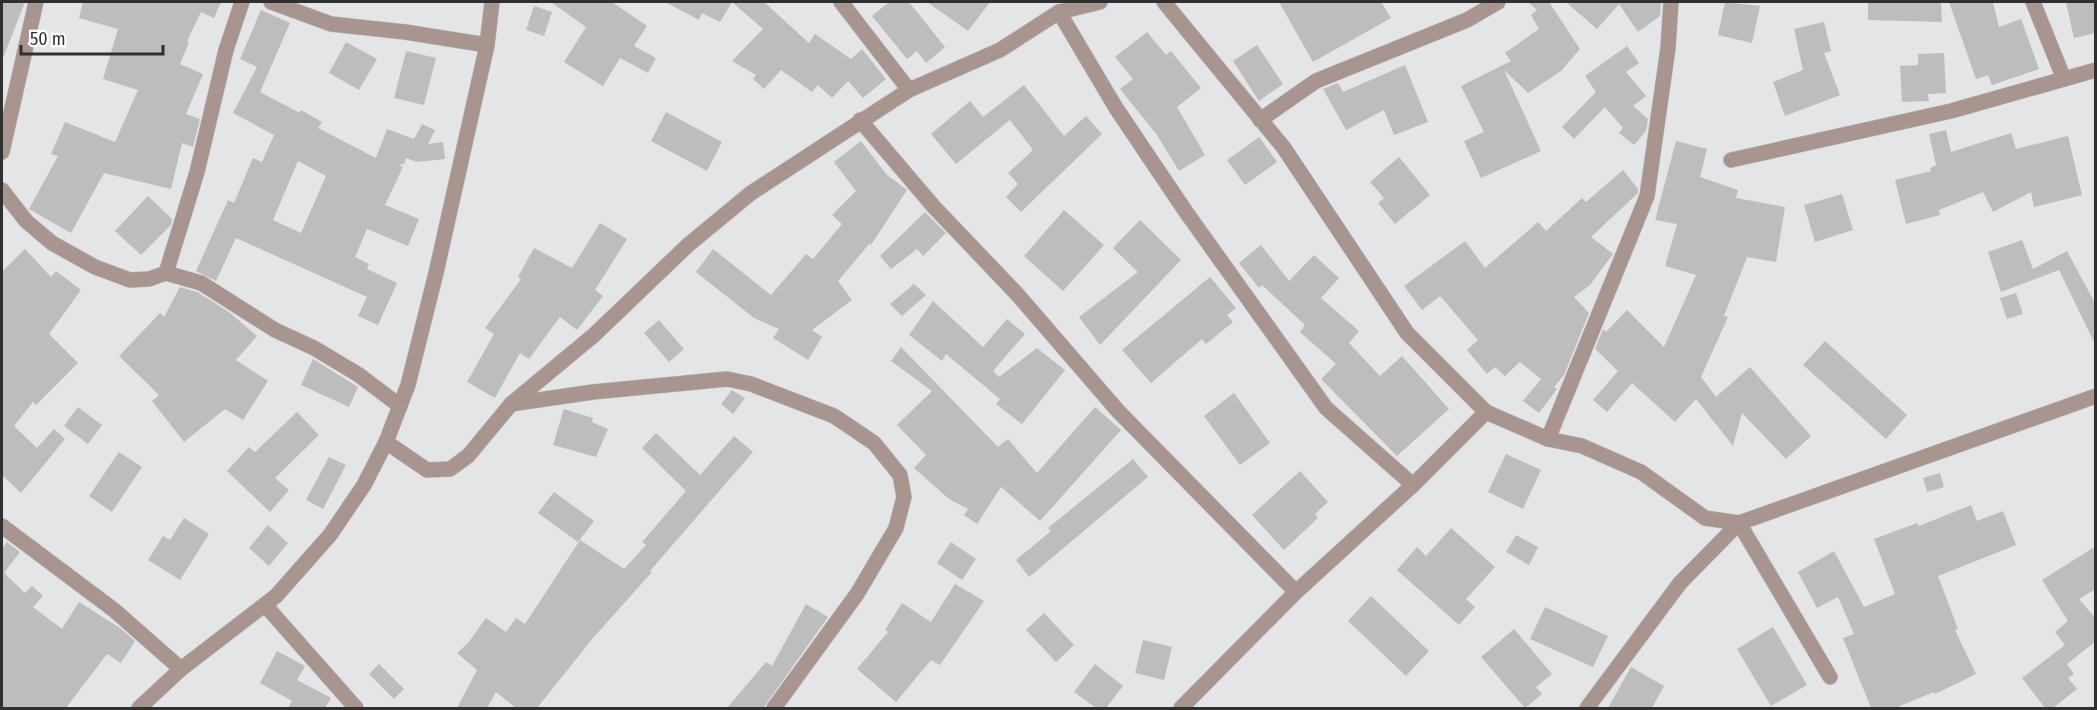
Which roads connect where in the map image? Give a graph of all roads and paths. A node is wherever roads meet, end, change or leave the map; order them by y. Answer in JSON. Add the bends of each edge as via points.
{"nodes":[{"id":1,"x":36,"y":2,"type":"edge"},
{"id":2,"x":242,"y":2,"type":"edge"},
{"id":3,"x":271,"y":2,"type":"edge"},
{"id":4,"x":492,"y":2,"type":"edge"},
{"id":5,"x":841,"y":2,"type":"edge"},
{"id":6,"x":1100,"y":2,"type":"edge"},
{"id":7,"x":1164,"y":2,"type":"edge"},
{"id":8,"x":1498,"y":2,"type":"edge"},
{"id":9,"x":1671,"y":2,"type":"edge"},
{"id":10,"x":2033,"y":2,"type":"edge"},
{"id":11,"x":1059,"y":12,"type":"junction"},
{"id":12,"x":487,"y":45,"type":"junction"},
{"id":13,"x":2096,"y":70,"type":"edge"},
{"id":14,"x":2064,"y":79,"type":"junction"},
{"id":15,"x":909,"y":90,"type":"junction"},
{"id":16,"x":860,"y":120,"type":"junction"},
{"id":17,"x":1260,"y":120,"type":"junction"},
{"id":18,"x":2,"y":152,"type":"edge"},
{"id":19,"x":1731,"y":160,"type":"dead end"},
{"id":20,"x":2,"y":190,"type":"edge"},
{"id":21,"x":166,"y":273,"type":"junction"},
{"id":22,"x":2096,"y":396,"type":"edge"},
{"id":23,"x":511,"y":404,"type":"junction"},
{"id":24,"x":400,"y":406,"type":"junction"},
{"id":25,"x":1486,"y":412,"type":"junction"},
{"id":26,"x":1548,"y":439,"type":"junction"},
{"id":27,"x":386,"y":442,"type":"junction"},
{"id":28,"x":1413,"y":485,"type":"junction"},
{"id":29,"x":1739,"y":523,"type":"junction"},
{"id":30,"x":2,"y":526,"type":"edge"},
{"id":31,"x":1296,"y":592,"type":"junction"},
{"id":32,"x":264,"y":605,"type":"junction"},
{"id":33,"x":181,"y":669,"type":"junction"},
{"id":34,"x":1830,"y":677,"type":"dead end"},
{"id":35,"x":140,"y":708,"type":"edge"},
{"id":36,"x":356,"y":708,"type":"edge"},
{"id":37,"x":774,"y":708,"type":"edge"},
{"id":38,"x":1181,"y":708,"type":"edge"},
{"id":39,"x":1587,"y":708,"type":"edge"}],
"edges":[{"from":1,"to":18,"type":"street"},
{"from":2,"to":21,"type":"street"},
{"from":3,"to":12,"type":"street","via":[[331,24]]},
{"from":4,"to":12,"type":"street"},
{"from":5,"to":15,"type":"street"},
{"from":6,"to":11,"type":"street"},
{"from":7,"to":17,"type":"street"},
{"from":8,"to":17,"type":"street","via":[[1467,20],[1316,81]]},
{"from":9,"to":26,"type":"street","via":[[1647,196]]},
{"from":10,"to":14,"type":"street"},
{"from":11,"to":15,"type":"street","via":[[1000,50]]},
{"from":11,"to":28,"type":"street","via":[[1122,118],[1326,408]]},
{"from":12,"to":24,"type":"street","via":[[436,273]]},
{"from":13,"to":14,"type":"street"},
{"from":14,"to":19,"type":"street","via":[[1951,111]]},
{"from":15,"to":16,"type":"street"},
{"from":16,"to":23,"type":"street","via":[[751,193]]},
{"from":16,"to":31,"type":"street","via":[[1118,411]]},
{"from":17,"to":25,"type":"street","via":[[1318,196],[1407,333]]},
{"from":20,"to":21,"type":"street","via":[[26,221],[52,243],[95,267],[130,280]]},
{"from":21,"to":24,"type":"street","via":[[201,283],[275,330],[359,375]]},
{"from":22,"to":29,"type":"street"},
{"from":23,"to":27,"type":"street","via":[[468,456],[450,469],[427,470]]},
{"from":23,"to":37,"type":"street","via":[[727,380],[751,384],[834,416],[874,443],[900,475],[904,497],[896,528],[857,594]]},
{"from":24,"to":27,"type":"street"},
{"from":25,"to":26,"type":"street"},
{"from":25,"to":28,"type":"street"},
{"from":26,"to":29,"type":"street","via":[[1582,446],[1641,472],[1705,518]]},
{"from":27,"to":32,"type":"street","via":[[364,485],[330,535]]},
{"from":28,"to":31,"type":"street"},
{"from":29,"to":34,"type":"street"},
{"from":29,"to":39,"type":"street","via":[[1680,583]]},
{"from":30,"to":33,"type":"street","via":[[114,610]]},
{"from":31,"to":38,"type":"street"},
{"from":32,"to":33,"type":"street"},
{"from":32,"to":36,"type":"street"},
{"from":33,"to":35,"type":"street"}]}
